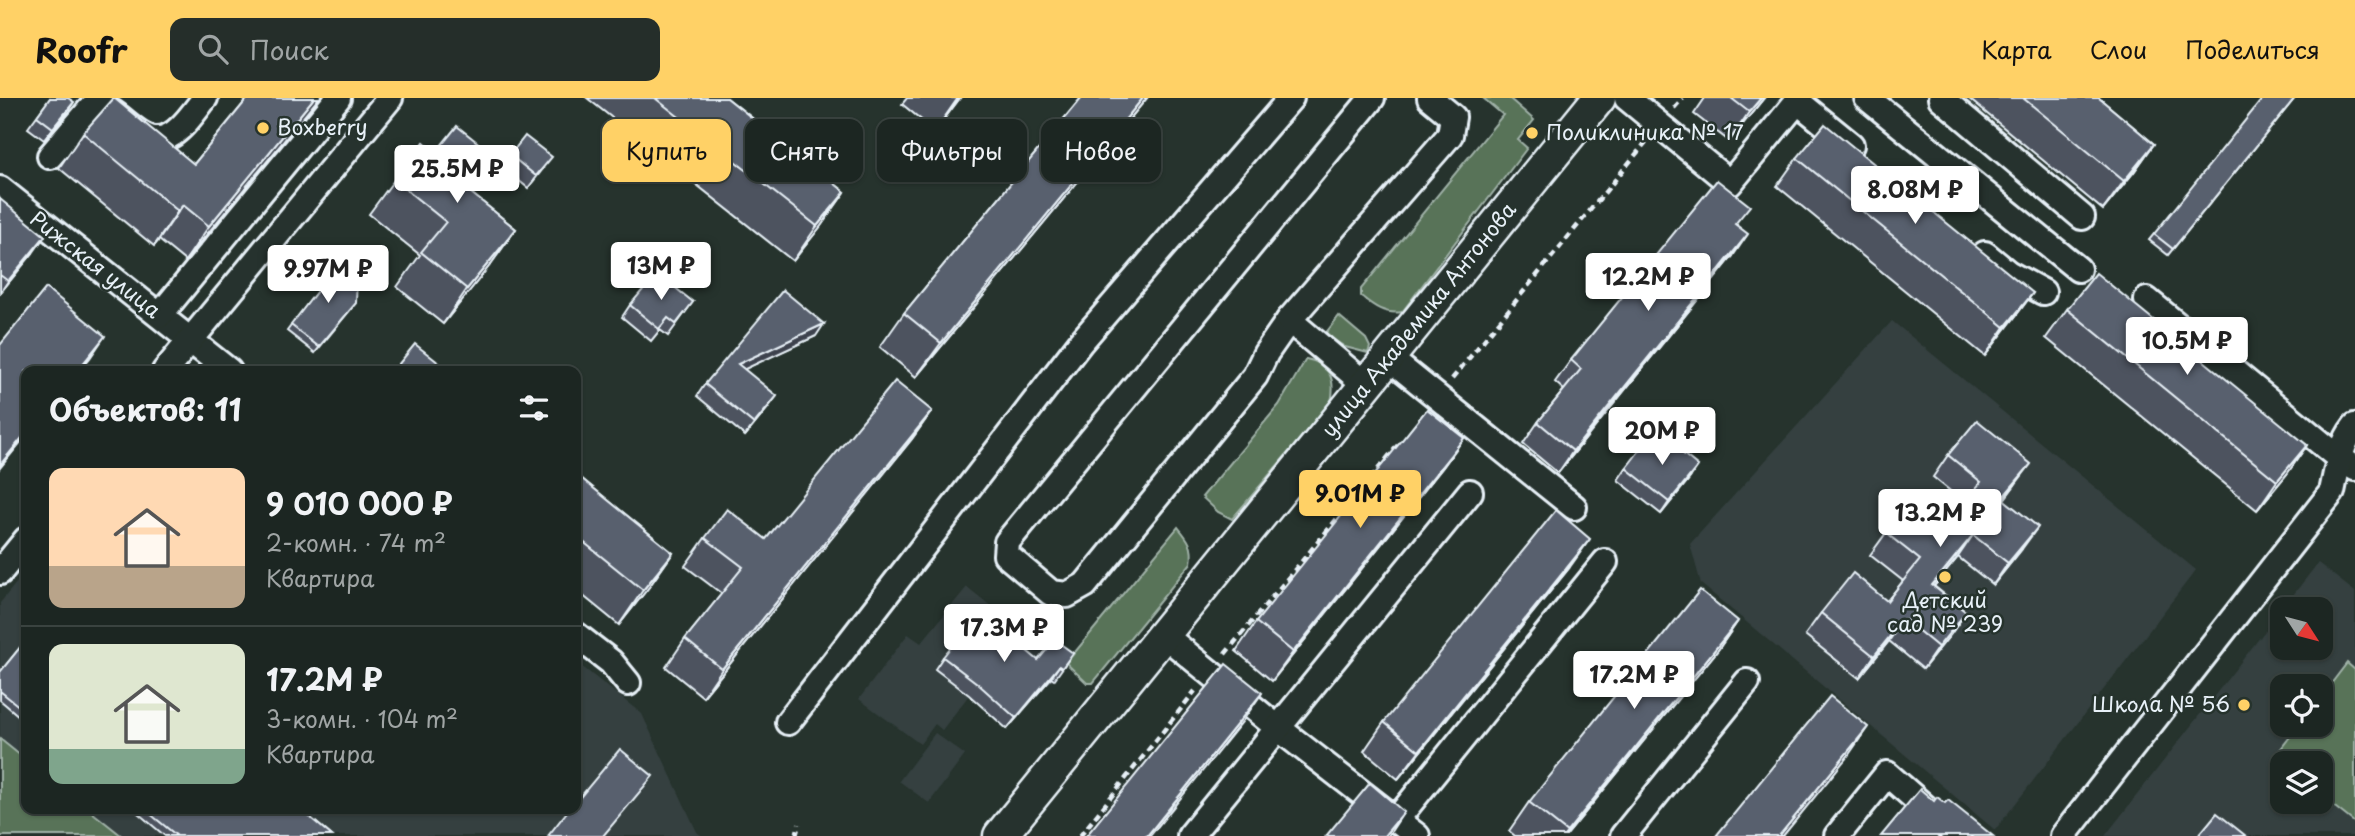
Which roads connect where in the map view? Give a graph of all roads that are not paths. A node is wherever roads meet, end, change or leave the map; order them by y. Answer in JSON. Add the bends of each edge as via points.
{"nodes":[{"id":1,"x":205,"y":98,"type":"edge"},
{"id":2,"x":338,"y":98,"type":"edge"},
{"id":3,"x":390,"y":98,"type":"edge"},
{"id":4,"x":1291,"y":98,"type":"edge"},
{"id":5,"x":1373,"y":98,"type":"edge"},
{"id":6,"x":1430,"y":98,"type":"edge"},
{"id":7,"x":1600,"y":98,"type":"edge"},
{"id":8,"x":1627,"y":98,"type":"edge"},
{"id":9,"x":1867,"y":98,"type":"edge"},
{"id":10,"x":1941,"y":98,"type":"edge"},
{"id":11,"x":1798,"y":100,"type":"edge"},
{"id":12,"x":50,"y":156,"type":"dead end"},
{"id":13,"x":1871,"y":161,"type":"edge"},
{"id":14,"x":0,"y":189,"type":"edge"},
{"id":15,"x":2082,"y":217,"type":"dead end"},
{"id":16,"x":1966,"y":239,"type":"edge"},
{"id":17,"x":2078,"y":269,"type":"dead end"},
{"id":18,"x":2043,"y":292,"type":"dead end"},
{"id":19,"x":2147,"y":300,"type":"dead end"},
{"id":20,"x":160,"y":315,"type":"junction"},
{"id":21,"x":1289,"y":320,"type":"junction"},
{"id":22,"x":190,"y":341,"type":"junction"},
{"id":23,"x":1389,"y":358,"type":"junction"},
{"id":24,"x":169,"y":366,"type":"edge"},
{"id":25,"x":222,"y":366,"type":"edge"},
{"id":26,"x":1366,"y":385,"type":"junction"},
{"id":27,"x":2355,"y":426,"type":"edge"},
{"id":28,"x":2347,"y":463,"type":"edge"},
{"id":29,"x":1470,"y":492,"type":"dead end"},
{"id":30,"x":1574,"y":507,"type":"dead end"},
{"id":31,"x":21,"y":546,"type":"edge"},
{"id":32,"x":1605,"y":562,"type":"dead end"},
{"id":33,"x":0,"y":572,"type":"edge"},
{"id":34,"x":1164,"y":635,"type":"junction"},
{"id":35,"x":581,"y":639,"type":"edge"},
{"id":36,"x":1747,"y":682,"type":"dead end"},
{"id":37,"x":628,"y":683,"type":"dead end"},
{"id":38,"x":788,"y":722,"type":"dead end"},
{"id":39,"x":1278,"y":728,"type":"junction"},
{"id":40,"x":1396,"y":819,"type":"junction"},
{"id":41,"x":1000,"y":836,"type":"edge"},
{"id":42,"x":1190,"y":836,"type":"edge"},
{"id":43,"x":1417,"y":836,"type":"edge"},
{"id":44,"x":1623,"y":836,"type":"edge"},
{"id":45,"x":1836,"y":836,"type":"edge"},
{"id":46,"x":1958,"y":836,"type":"edge"},
{"id":47,"x":2063,"y":836,"type":"edge"}],
"edges":[{"from":1,"to":12,"type":"street","via":[[180,129],[160,138],[136,132],[102,106],[92,107]]},
{"from":2,"to":20,"type":"street"},
{"from":3,"to":22,"type":"street"},
{"from":4,"to":38,"type":"street","via":[[1080,343]]},
{"from":5,"to":21,"type":"street","via":[[1007,542],[1006,555],[1051,593],[1067,595],[1086,585],[1255,376]]},
{"from":6,"to":21,"type":"street","via":[[1452,117],[1450,135]]},
{"from":7,"to":23,"type":"main road","name":"улица Академика Антонова"},
{"from":8,"to":11,"type":"street","via":[[1730,183]]},
{"from":9,"to":17,"type":"street"},
{"from":10,"to":15,"type":"street"},
{"from":11,"to":13,"type":"street"},
{"from":14,"to":20,"type":"street","name":"Рижская улица"},
{"from":16,"to":18,"type":"street","via":[[2008,273]]},
{"from":19,"to":28,"type":"street"},
{"from":20,"to":22,"type":"street","name":"Рижская улица"},
{"from":21,"to":26,"type":"street"},
{"from":22,"to":24,"type":"street"},
{"from":22,"to":25,"type":"street","name":"Рижская улица"},
{"from":23,"to":26,"type":"main road","name":"улица Академика Антонова"},
{"from":23,"to":30,"type":"street"},
{"from":26,"to":34,"type":"main road","name":"улица Академика Антонова"},
{"from":27,"to":28,"type":"street","via":[[2348,435]]},
{"from":28,"to":47,"type":"street","via":[[2332,492]]},
{"from":29,"to":39,"type":"street"},
{"from":31,"to":33,"type":"street"},
{"from":32,"to":40,"type":"street"},
{"from":34,"to":39,"type":"street"},
{"from":34,"to":41,"type":"main road","name":"улица Академика Антонова"},
{"from":35,"to":37,"type":"street","via":[[611,662]]},
{"from":36,"to":44,"type":"street"},
{"from":39,"to":40,"type":"street"},
{"from":39,"to":42,"type":"street"},
{"from":40,"to":43,"type":"street"},
{"from":45,"to":46,"type":"street","via":[[1887,774]]}]}
